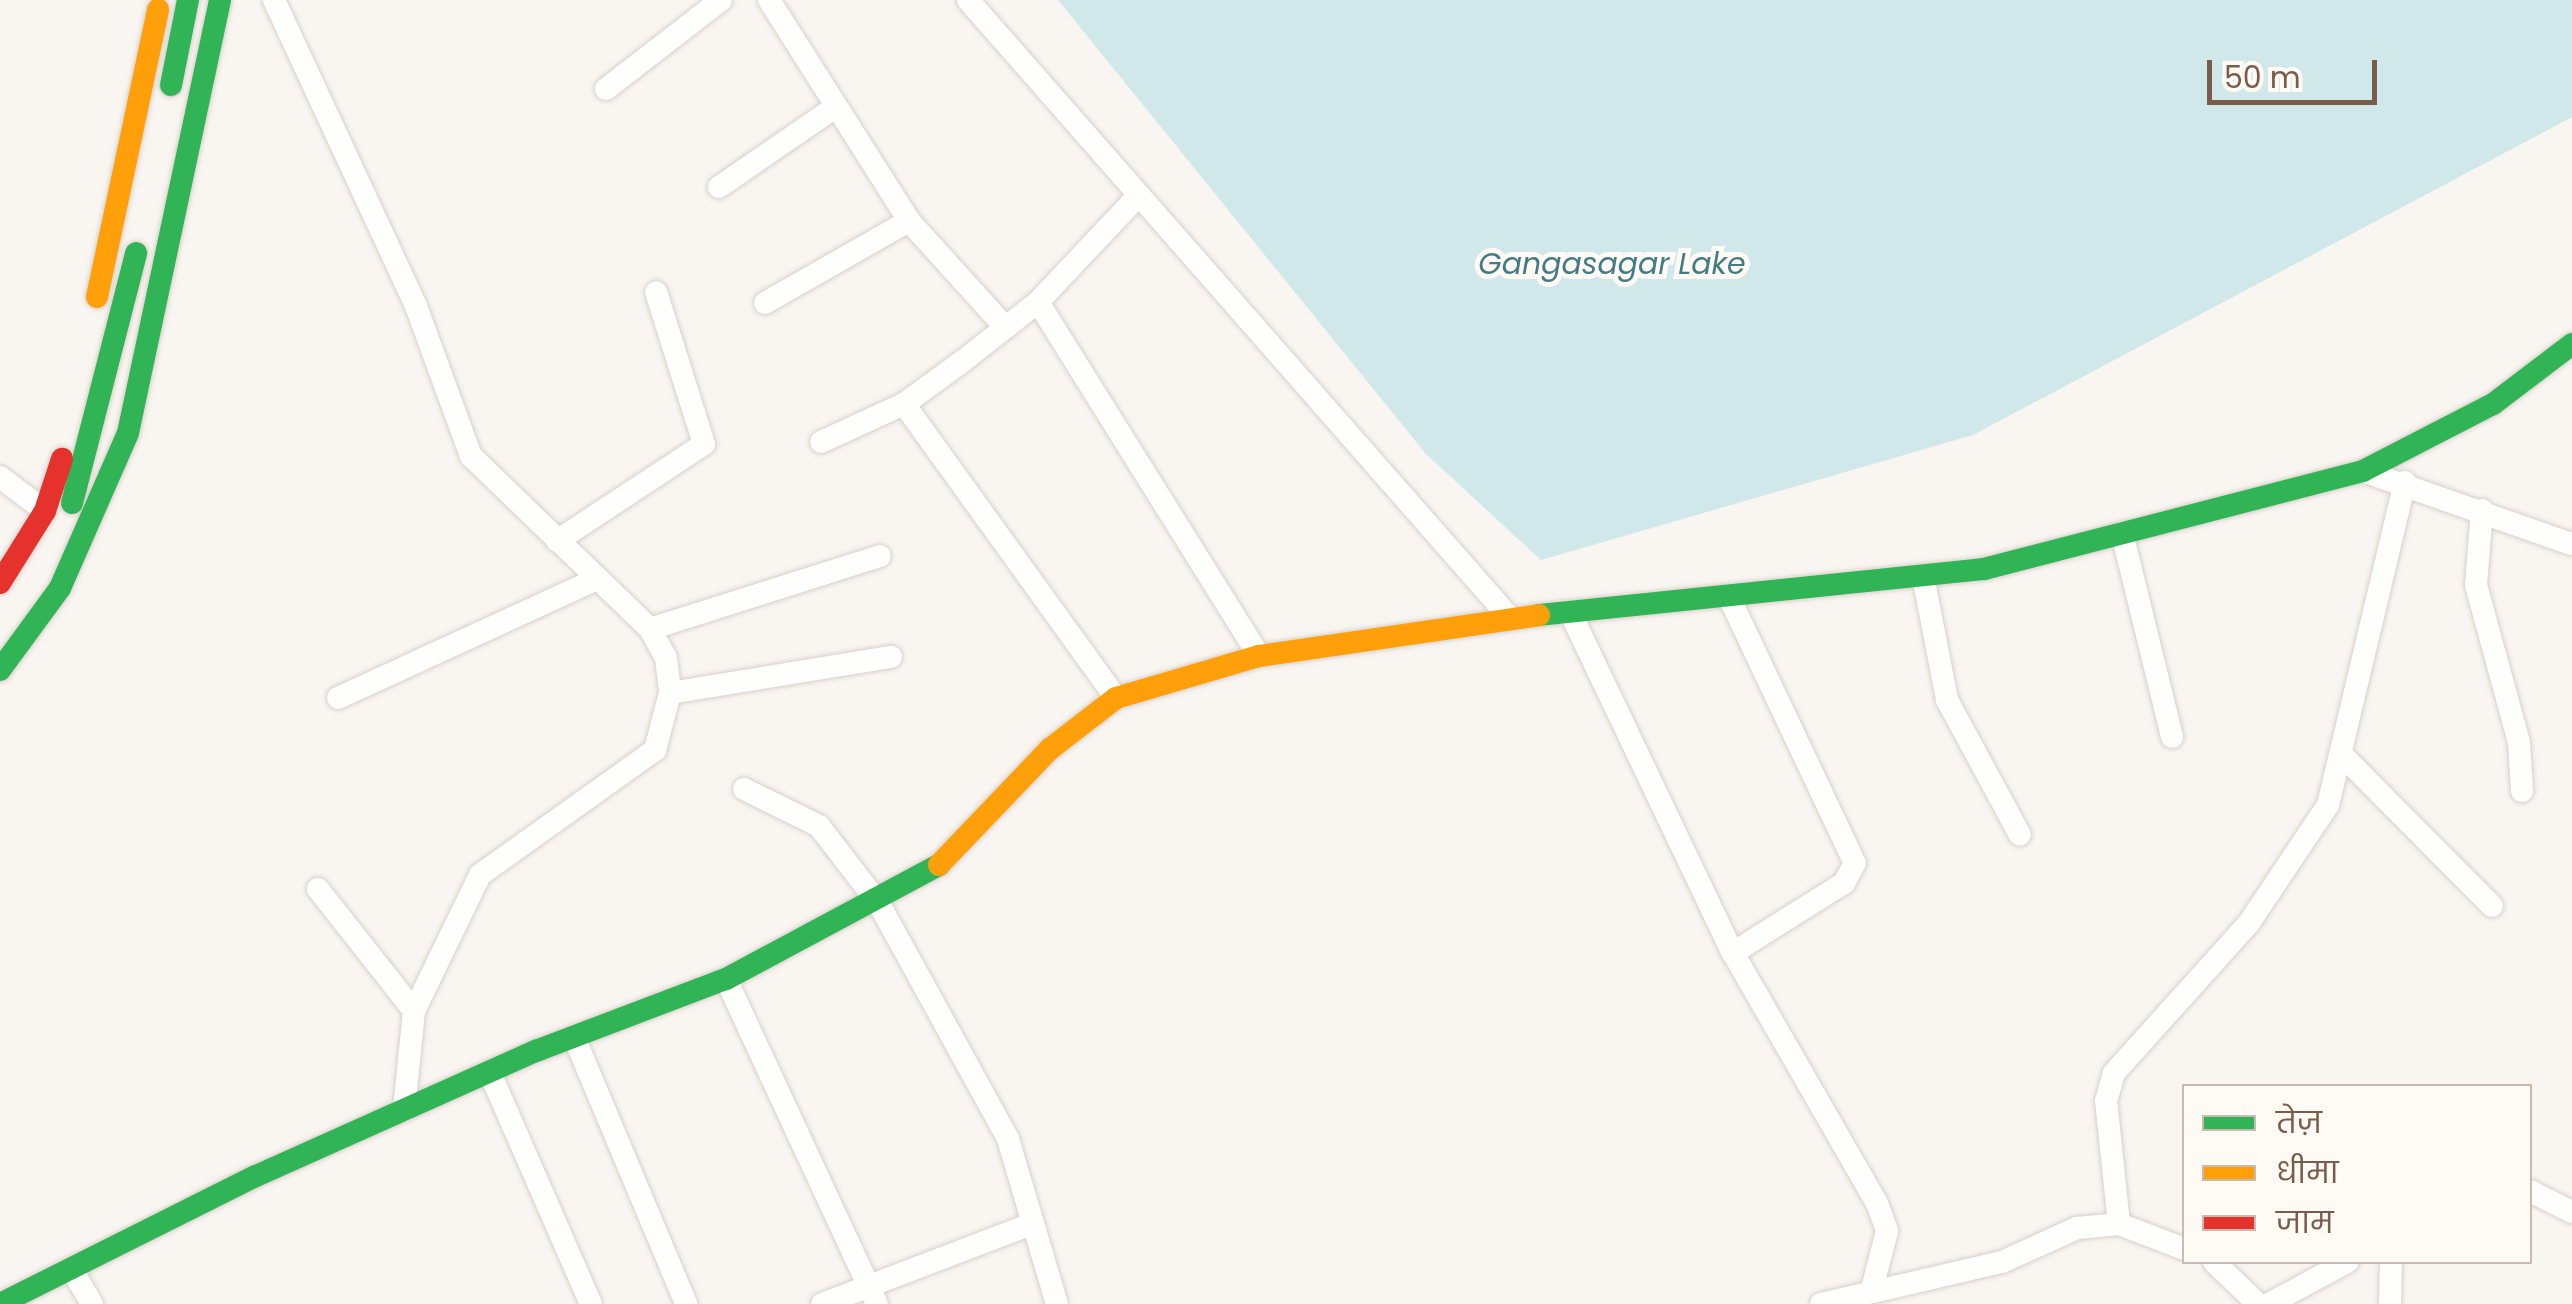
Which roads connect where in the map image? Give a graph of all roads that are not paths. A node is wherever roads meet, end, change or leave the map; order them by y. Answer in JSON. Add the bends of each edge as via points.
{"nodes":[{"id":1,"x":160,"y":0,"type":"edge"},
{"id":2,"x":188,"y":0,"type":"edge"},
{"id":3,"x":220,"y":0,"type":"edge"},
{"id":4,"x":274,"y":0,"type":"edge"},
{"id":5,"x":721,"y":0,"type":"edge"},
{"id":6,"x":769,"y":0,"type":"edge"},
{"id":7,"x":968,"y":0,"type":"edge"},
{"id":8,"x":606,"y":89,"type":"dead end"},
{"id":9,"x":834,"y":108,"type":"junction"},
{"id":10,"x":165,"y":114,"type":"dead end"},
{"id":11,"x":719,"y":187,"type":"dead end"},
{"id":12,"x":1136,"y":198,"type":"junction"},
{"id":13,"x":909,"y":221,"type":"junction"},
{"id":14,"x":142,"y":228,"type":"dead end"},
{"id":15,"x":656,"y":292,"type":"dead end"},
{"id":16,"x":765,"y":302,"type":"dead end"},
{"id":17,"x":1038,"y":302,"type":"junction"},
{"id":18,"x":1006,"y":328,"type":"junction"},
{"id":19,"x":2572,"y":344,"type":"edge"},
{"id":20,"x":904,"y":404,"type":"junction"},
{"id":21,"x":820,"y":442,"type":"dead end"},
{"id":22,"x":2363,"y":471,"type":"junction"},
{"id":23,"x":0,"y":477,"type":"edge"},
{"id":24,"x":2405,"y":482,"type":"junction"},
{"id":25,"x":45,"y":510,"type":"junction"},
{"id":26,"x":2482,"y":510,"type":"junction"},
{"id":27,"x":2122,"y":533,"type":"junction"},
{"id":28,"x":557,"y":541,"type":"junction"},
{"id":29,"x":2572,"y":544,"type":"edge"},
{"id":30,"x":880,"y":556,"type":"dead end"},
{"id":31,"x":1923,"y":576,"type":"junction"},
{"id":32,"x":597,"y":579,"type":"junction"},
{"id":33,"x":0,"y":583,"type":"edge"},
{"id":34,"x":1728,"y":597,"type":"junction"},
{"id":35,"x":1570,"y":612,"type":"junction"},
{"id":36,"x":1510,"y":618,"type":"junction"},
{"id":37,"x":0,"y":623,"type":"edge"},
{"id":38,"x":650,"y":629,"type":"junction"},
{"id":39,"x":1259,"y":656,"type":"junction"},
{"id":40,"x":891,"y":657,"type":"dead end"},
{"id":41,"x":0,"y":670,"type":"edge"},
{"id":42,"x":670,"y":693,"type":"junction"},
{"id":43,"x":338,"y":698,"type":"dead end"},
{"id":44,"x":1116,"y":698,"type":"junction"},
{"id":45,"x":2172,"y":737,"type":"dead end"},
{"id":46,"x":2346,"y":759,"type":"junction"},
{"id":47,"x":744,"y":789,"type":"dead end"},
{"id":48,"x":2522,"y":791,"type":"dead end"},
{"id":49,"x":2020,"y":836,"type":"dead end"},
{"id":50,"x":318,"y":889,"type":"dead end"},
{"id":51,"x":879,"y":904,"type":"junction"},
{"id":52,"x":2492,"y":906,"type":"dead end"},
{"id":53,"x":1733,"y":953,"type":"junction"},
{"id":54,"x":726,"y":979,"type":"junction"},
{"id":55,"x":414,"y":1012,"type":"junction"},
{"id":56,"x":574,"y":1037,"type":"junction"},
{"id":57,"x":490,"y":1073,"type":"junction"},
{"id":58,"x":404,"y":1110,"type":"junction"},
{"id":59,"x":2532,"y":1193,"type":"edge"},
{"id":60,"x":2572,"y":1212,"type":"edge"},
{"id":61,"x":1032,"y":1224,"type":"junction"},
{"id":62,"x":2119,"y":1224,"type":"junction"},
{"id":63,"x":2182,"y":1248,"type":"edge"},
{"id":64,"x":2216,"y":1264,"type":"edge"},
{"id":65,"x":2343,"y":1264,"type":"edge"},
{"id":66,"x":2390,"y":1264,"type":"edge"},
{"id":67,"x":74,"y":1272,"type":"junction"},
{"id":68,"x":1873,"y":1285,"type":"junction"},
{"id":69,"x":874,"y":1294,"type":"edge"},
{"id":70,"x":0,"y":1304,"type":"edge"},
{"id":71,"x":92,"y":1304,"type":"edge"},
{"id":72,"x":591,"y":1304,"type":"edge"},
{"id":73,"x":686,"y":1304,"type":"edge"},
{"id":74,"x":822,"y":1304,"type":"edge"},
{"id":75,"x":1057,"y":1304,"type":"edge"},
{"id":76,"x":1821,"y":1304,"type":"edge"},
{"id":77,"x":2258,"y":1304,"type":"edge"},
{"id":78,"x":2269,"y":1304,"type":"edge"},
{"id":79,"x":2390,"y":1304,"type":"edge"}],
"edges":[{"from":1,"to":25,"type":"main road"},
{"from":2,"to":10,"type":"main road"},
{"from":3,"to":41,"type":"main road","via":[[128,433],[60,588]]},
{"from":4,"to":28,"type":"street","via":[[416,306],[460,436]]},
{"from":5,"to":8,"type":"street"},
{"from":6,"to":9,"type":"street"},
{"from":7,"to":12,"type":"street"},
{"from":9,"to":11,"type":"street"},
{"from":9,"to":13,"type":"street"},
{"from":12,"to":17,"type":"street"},
{"from":12,"to":36,"type":"street"},
{"from":13,"to":16,"type":"street"},
{"from":13,"to":18,"type":"street"},
{"from":14,"to":37,"type":"main road","via":[[90,456],[58,540]]},
{"from":15,"to":28,"type":"street","via":[[704,444]]},
{"from":17,"to":18,"type":"street"},
{"from":17,"to":39,"type":"street"},
{"from":18,"to":20,"type":"street"},
{"from":19,"to":22,"type":"main road","via":[[2494,404]]},
{"from":20,"to":21,"type":"street"},
{"from":20,"to":44,"type":"street"},
{"from":22,"to":24,"type":"street"},
{"from":22,"to":27,"type":"main road"},
{"from":23,"to":25,"type":"street"},
{"from":24,"to":26,"type":"street"},
{"from":24,"to":46,"type":"street"},
{"from":25,"to":33,"type":"main road"},
{"from":26,"to":29,"type":"street"},
{"from":26,"to":48,"type":"street","via":[[2476,585],[2520,742]]},
{"from":27,"to":31,"type":"main road"},
{"from":27,"to":45,"type":"street"},
{"from":28,"to":32,"type":"street"},
{"from":30,"to":38,"type":"street"},
{"from":31,"to":34,"type":"main road"},
{"from":31,"to":49,"type":"street","via":[[1947,700]]},
{"from":32,"to":38,"type":"street"},
{"from":32,"to":43,"type":"street"},
{"from":34,"to":35,"type":"main road"},
{"from":34,"to":53,"type":"street","via":[[1855,863],[1844,884]]},
{"from":35,"to":36,"type":"main road"},
{"from":35,"to":53,"type":"street"},
{"from":36,"to":39,"type":"main road"},
{"from":38,"to":42,"type":"street"},
{"from":39,"to":44,"type":"main road"},
{"from":40,"to":42,"type":"street"},
{"from":42,"to":55,"type":"street","via":[[663,733],[638,768],[502,852],[480,875]]},
{"from":44,"to":51,"type":"main road","via":[[1050,749],[952,856]]},
{"from":46,"to":52,"type":"street"},
{"from":46,"to":62,"type":"street","via":[[2314,832],[2249,923],[2114,1074],[2106,1100]]},
{"from":47,"to":51,"type":"street","via":[[819,826]]},
{"from":50,"to":55,"type":"street"},
{"from":51,"to":54,"type":"main road"},
{"from":51,"to":61,"type":"street","via":[[1008,1139]]},
{"from":53,"to":68,"type":"street","via":[[1877,1202],[1887,1230]]},
{"from":54,"to":56,"type":"main road"},
{"from":54,"to":69,"type":"street"},
{"from":55,"to":58,"type":"street"},
{"from":56,"to":57,"type":"main road"},
{"from":56,"to":73,"type":"street"},
{"from":57,"to":58,"type":"main road"},
{"from":57,"to":72,"type":"street"},
{"from":58,"to":67,"type":"main road"},
{"from":59,"to":60,"type":"street"},
{"from":61,"to":69,"type":"street"},
{"from":61,"to":75,"type":"street"},
{"from":62,"to":63,"type":"street"},
{"from":62,"to":68,"type":"street","via":[[2058,1232],[2002,1262]]},
{"from":64,"to":77,"type":"street"},
{"from":65,"to":78,"type":"street"},
{"from":66,"to":79,"type":"street"},
{"from":67,"to":70,"type":"main road"},
{"from":67,"to":71,"type":"street"},
{"from":68,"to":76,"type":"street"},
{"from":69,"to":74,"type":"street"}]}
